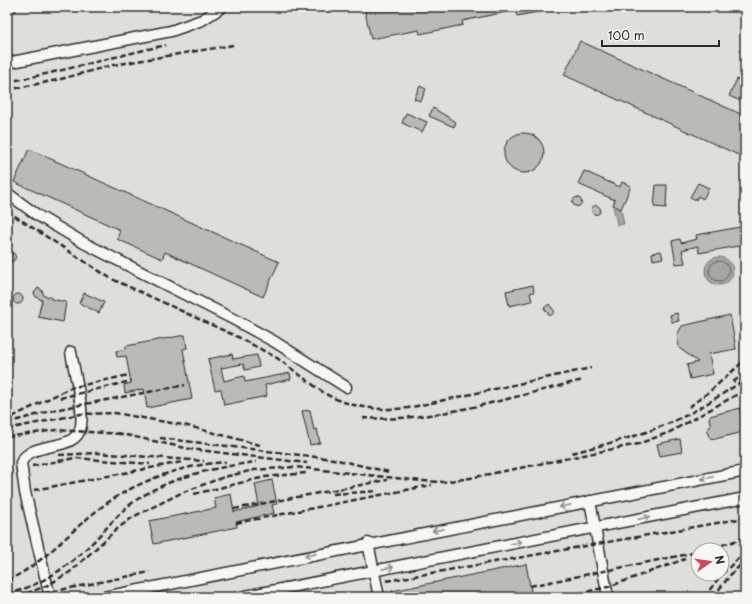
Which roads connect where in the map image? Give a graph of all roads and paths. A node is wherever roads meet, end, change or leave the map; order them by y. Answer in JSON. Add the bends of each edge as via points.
{"nodes":[{"id":1,"x":10,"y":7,"type":"edge"},
{"id":2,"x":222,"y":7,"type":"edge"},
{"id":3,"x":7,"y":10,"type":"edge"},
{"id":4,"x":7,"y":64,"type":"edge"},
{"id":5,"x":7,"y":193,"type":"edge"},
{"id":6,"x":71,"y":352,"type":"dead end"},
{"id":7,"x":346,"y":387,"type":"dead end"},
{"id":8,"x":745,"y":471,"type":"edge"},
{"id":9,"x":745,"y":498,"type":"edge"},
{"id":10,"x":590,"y":501,"type":"junction"},
{"id":11,"x":595,"y":528,"type":"junction"},
{"id":12,"x":368,"y":544,"type":"junction"},
{"id":13,"x":374,"y":571,"type":"junction"},
{"id":14,"x":50,"y":597,"type":"edge"},
{"id":15,"x":104,"y":597,"type":"edge"},
{"id":16,"x":240,"y":597,"type":"edge"},
{"id":17,"x":379,"y":597,"type":"edge"},
{"id":18,"x":608,"y":597,"type":"edge"}],
"edges":[{"from":1,"to":3,"type":"lane"},
{"from":2,"to":4,"type":"lane","via":[[202,20],[171,31]]},
{"from":5,"to":7,"type":"lane","via":[[37,215],[84,243],[235,320]]},
{"from":6,"to":14,"type":"lane","via":[[81,414],[80,430],[69,441],[29,454],[21,463]]},
{"from":8,"to":10,"type":"lane","one_way":true},
{"from":11,"to":9,"type":"lane","one_way":true},
{"from":10,"to":11,"type":"lane"},
{"from":10,"to":12,"type":"lane","one_way":true},
{"from":13,"to":11,"type":"lane","one_way":true},
{"from":11,"to":18,"type":"lane"},
{"from":12,"to":13,"type":"lane"},
{"from":12,"to":15,"type":"lane","one_way":true},
{"from":13,"to":16,"type":"lane"},
{"from":13,"to":17,"type":"lane"}]}
